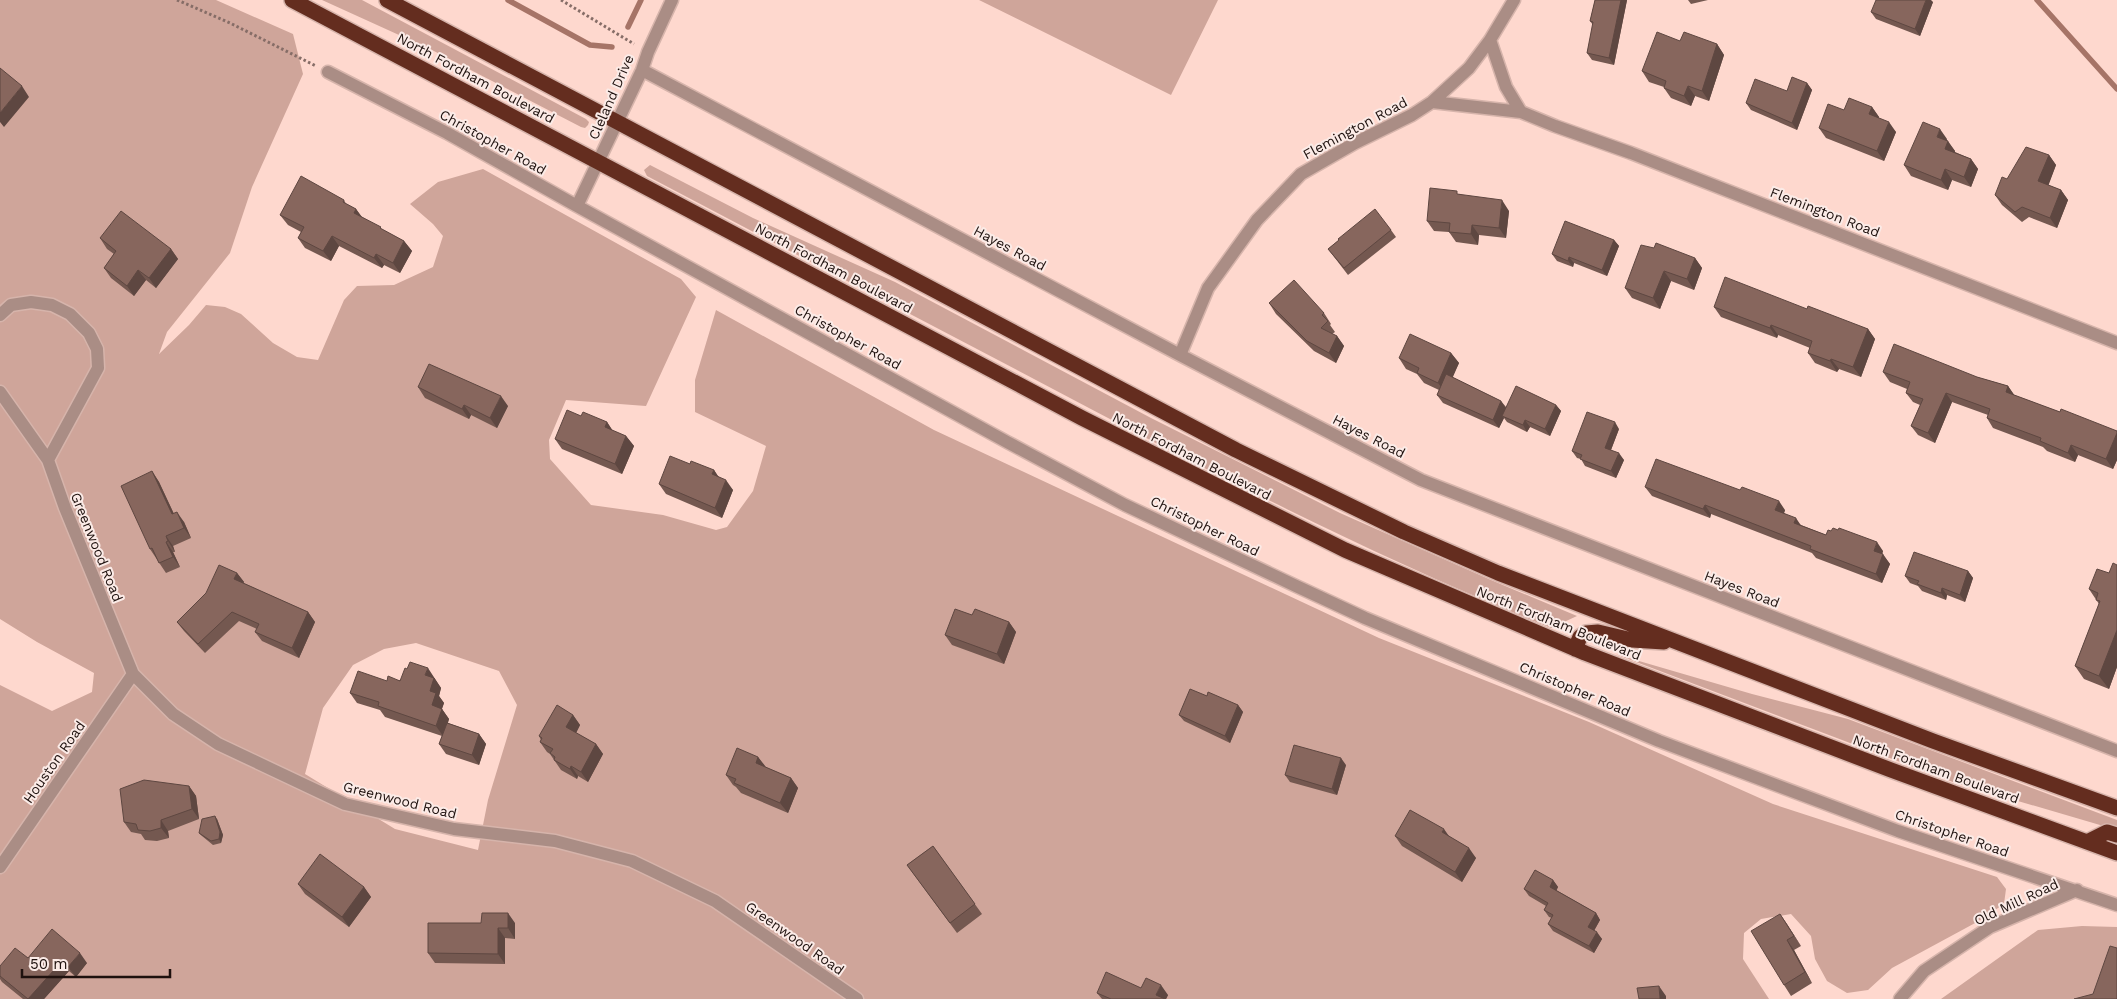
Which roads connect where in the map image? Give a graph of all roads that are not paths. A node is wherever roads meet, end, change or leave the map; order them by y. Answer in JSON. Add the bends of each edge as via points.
{"nodes":[{"id":1,"x":292,"y":0,"type":"edge"},
{"id":2,"x":387,"y":0,"type":"edge"},
{"id":3,"x":672,"y":0,"type":"edge"},
{"id":4,"x":1514,"y":0,"type":"edge"},
{"id":5,"x":1490,"y":40,"type":"junction"},
{"id":6,"x":642,"y":70,"type":"junction"},
{"id":7,"x":328,"y":72,"type":"road end"},
{"id":8,"x":1432,"y":102,"type":"junction"},
{"id":9,"x":1521,"y":112,"type":"junction"},
{"id":10,"x":617,"y":121,"type":"junction"},
{"id":11,"x":598,"y":162,"type":"junction"},
{"id":12,"x":577,"y":206,"type":"junction"},
{"id":13,"x":0,"y":315,"type":"edge"},
{"id":14,"x":2117,"y":343,"type":"edge"},
{"id":15,"x":1180,"y":355,"type":"junction"},
{"id":16,"x":0,"y":392,"type":"edge"},
{"id":17,"x":48,"y":460,"type":"junction"},
{"id":18,"x":1678,"y":642,"type":"junction"},
{"id":19,"x":1575,"y":649,"type":"junction"},
{"id":20,"x":133,"y":674,"type":"junction"},
{"id":21,"x":2117,"y":751,"type":"edge"},
{"id":22,"x":2117,"y":808,"type":"edge"},
{"id":23,"x":2117,"y":836,"type":"edge"},
{"id":24,"x":2087,"y":842,"type":"junction"},
{"id":25,"x":2117,"y":853,"type":"edge"},
{"id":26,"x":0,"y":867,"type":"edge"},
{"id":27,"x":2076,"y":890,"type":"junction"},
{"id":28,"x":2117,"y":905,"type":"edge"},
{"id":29,"x":856,"y":999,"type":"edge"},
{"id":30,"x":1900,"y":999,"type":"edge"}],
"edges":[{"from":1,"to":11,"type":"highway","name":"North Fordham Boulevard"},
{"from":2,"to":10,"type":"highway","name":"North Fordham Boulevard"},
{"from":3,"to":6,"type":"street","name":"Cleland Drive"},
{"from":4,"to":5,"type":"street","name":"Flemington Road"},
{"from":5,"to":8,"type":"street","name":"Flemington Road","via":[[1469,68]]},
{"from":5,"to":9,"type":"street","via":[[1506,87]]},
{"from":6,"to":10,"type":"street","name":"Cleland Drive"},
{"from":6,"to":15,"type":"street","name":"Hayes Road"},
{"from":7,"to":12,"type":"street","name":"Christopher Road","via":[[447,133]]},
{"from":8,"to":9,"type":"street","name":"Flemington Road"},
{"from":8,"to":15,"type":"street","name":"Flemington Road","via":[[1301,174],[1257,220],[1208,288]]},
{"from":9,"to":14,"type":"street","name":"Flemington Road"},
{"from":10,"to":11,"type":"street","name":"Cleland Drive"},
{"from":10,"to":18,"type":"highway","name":"North Fordham Boulevard","via":[[1323,494],[1498,573]]},
{"from":11,"to":12,"type":"street","name":"Cleland Drive"},
{"from":11,"to":19,"type":"highway","name":"North Fordham Boulevard","via":[[1186,472],[1345,550]]},
{"from":12,"to":27,"type":"street","name":"Christopher Road","via":[[1125,505],[1313,594],[1659,740],[1898,831]]},
{"from":13,"to":17,"type":"street","via":[[11,305],[31,302],[52,305],[70,314],[89,333],[97,349],[98,368]]},
{"from":15,"to":21,"type":"street","name":"Hayes Road","via":[[1422,480]]},
{"from":16,"to":17,"type":"street","name":"Greenwood Road"},
{"from":17,"to":20,"type":"street","name":"Greenwood Road"},
{"from":18,"to":19,"type":"highway","via":[[1632,640],[1592,632],[1580,637]]},
{"from":18,"to":22,"type":"highway","name":"North Fordham Boulevard"},
{"from":19,"to":24,"type":"highway","name":"North Fordham Boulevard"},
{"from":20,"to":26,"type":"street","name":"Houston Road"},
{"from":20,"to":29,"type":"street","name":"Greenwood Road","via":[[173,714],[218,744],[345,804],[454,829],[554,841],[632,861],[715,901]]},
{"from":23,"to":24,"type":"highway","via":[[2107,832]]},
{"from":24,"to":25,"type":"highway","name":"North Fordham Boulevard"},
{"from":27,"to":28,"type":"street","name":"Christopher Road"},
{"from":27,"to":30,"type":"street","name":"Old Mill Road","via":[[1990,928],[1924,971]]}]}
